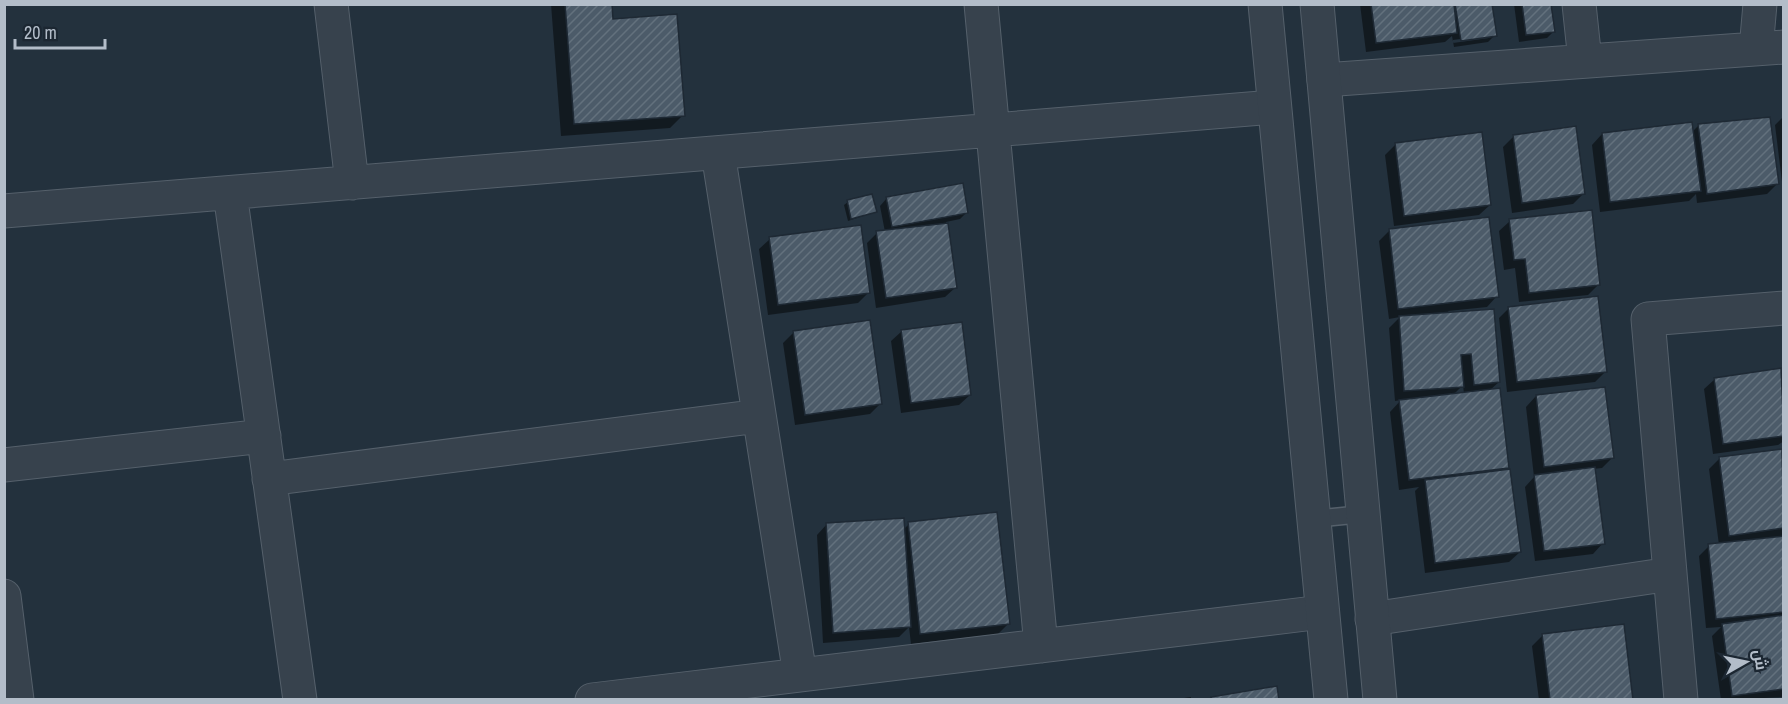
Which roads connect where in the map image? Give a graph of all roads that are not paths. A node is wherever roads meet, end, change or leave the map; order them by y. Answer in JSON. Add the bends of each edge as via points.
{"nodes":[{"id":1,"x":331,"y":4,"type":"edge"},
{"id":2,"x":981,"y":4,"type":"edge"},
{"id":3,"x":1265,"y":4,"type":"edge"},
{"id":4,"x":1317,"y":4,"type":"edge"},
{"id":5,"x":1579,"y":4,"type":"edge"},
{"id":6,"x":1760,"y":4,"type":"edge"},
{"id":7,"x":1770,"y":48,"type":"edge"},
{"id":8,"x":1585,"y":61,"type":"junction"},
{"id":9,"x":1324,"y":80,"type":"junction"},
{"id":10,"x":1274,"y":107,"type":"junction"},
{"id":11,"x":991,"y":130,"type":"junction"},
{"id":12,"x":718,"y":153,"type":"junction"},
{"id":13,"x":352,"y":183,"type":"junction"},
{"id":14,"x":230,"y":193,"type":"junction"},
{"id":15,"x":4,"y":211,"type":"edge"},
{"id":16,"x":1784,"y":308,"type":"edge"},
{"id":17,"x":759,"y":416,"type":"junction"},
{"id":18,"x":264,"y":436,"type":"junction"},
{"id":19,"x":4,"y":465,"type":"edge"},
{"id":20,"x":269,"y":479,"type":"junction"},
{"id":21,"x":1364,"y":514,"type":"junction"},
{"id":22,"x":1313,"y":519,"type":"junction"},
{"id":23,"x":1670,"y":574,"type":"junction"},
{"id":24,"x":4,"y":596,"type":"edge"},
{"id":25,"x":1322,"y":612,"type":"junction"},
{"id":26,"x":1372,"y":619,"type":"junction"},
{"id":27,"x":1041,"y":646,"type":"junction"},
{"id":28,"x":800,"y":675,"type":"junction"},
{"id":29,"x":627,"y":697,"type":"edge"},
{"id":30,"x":18,"y":699,"type":"edge"},
{"id":31,"x":300,"y":699,"type":"edge"},
{"id":32,"x":592,"y":699,"type":"edge"},
{"id":33,"x":1331,"y":699,"type":"edge"},
{"id":34,"x":1380,"y":699,"type":"edge"},
{"id":35,"x":1681,"y":699,"type":"edge"}],
"edges":[{"from":1,"to":13,"type":"street"},
{"from":2,"to":11,"type":"street"},
{"from":3,"to":10,"type":"street"},
{"from":4,"to":9,"type":"street"},
{"from":5,"to":8,"type":"street"},
{"from":6,"to":7,"type":"street"},
{"from":7,"to":8,"type":"street"},
{"from":8,"to":9,"type":"street"},
{"from":9,"to":21,"type":"street"},
{"from":10,"to":11,"type":"street"},
{"from":10,"to":22,"type":"street"},
{"from":11,"to":12,"type":"street"},
{"from":11,"to":27,"type":"street"},
{"from":12,"to":13,"type":"street"},
{"from":12,"to":17,"type":"street"},
{"from":13,"to":14,"type":"street"},
{"from":14,"to":15,"type":"street"},
{"from":14,"to":18,"type":"street"},
{"from":16,"to":23,"type":"street","via":[[1648,320]]},
{"from":17,"to":20,"type":"street"},
{"from":17,"to":28,"type":"street"},
{"from":18,"to":19,"type":"street"},
{"from":18,"to":20,"type":"street"},
{"from":20,"to":31,"type":"street"},
{"from":21,"to":22,"type":"lane"},
{"from":21,"to":26,"type":"street"},
{"from":22,"to":25,"type":"street"},
{"from":23,"to":26,"type":"street"},
{"from":23,"to":35,"type":"street"},
{"from":24,"to":30,"type":"street"},
{"from":25,"to":27,"type":"street"},
{"from":25,"to":33,"type":"street"},
{"from":26,"to":34,"type":"street"},
{"from":27,"to":28,"type":"street"},
{"from":28,"to":29,"type":"street"},
{"from":29,"to":32,"type":"street"}]}
